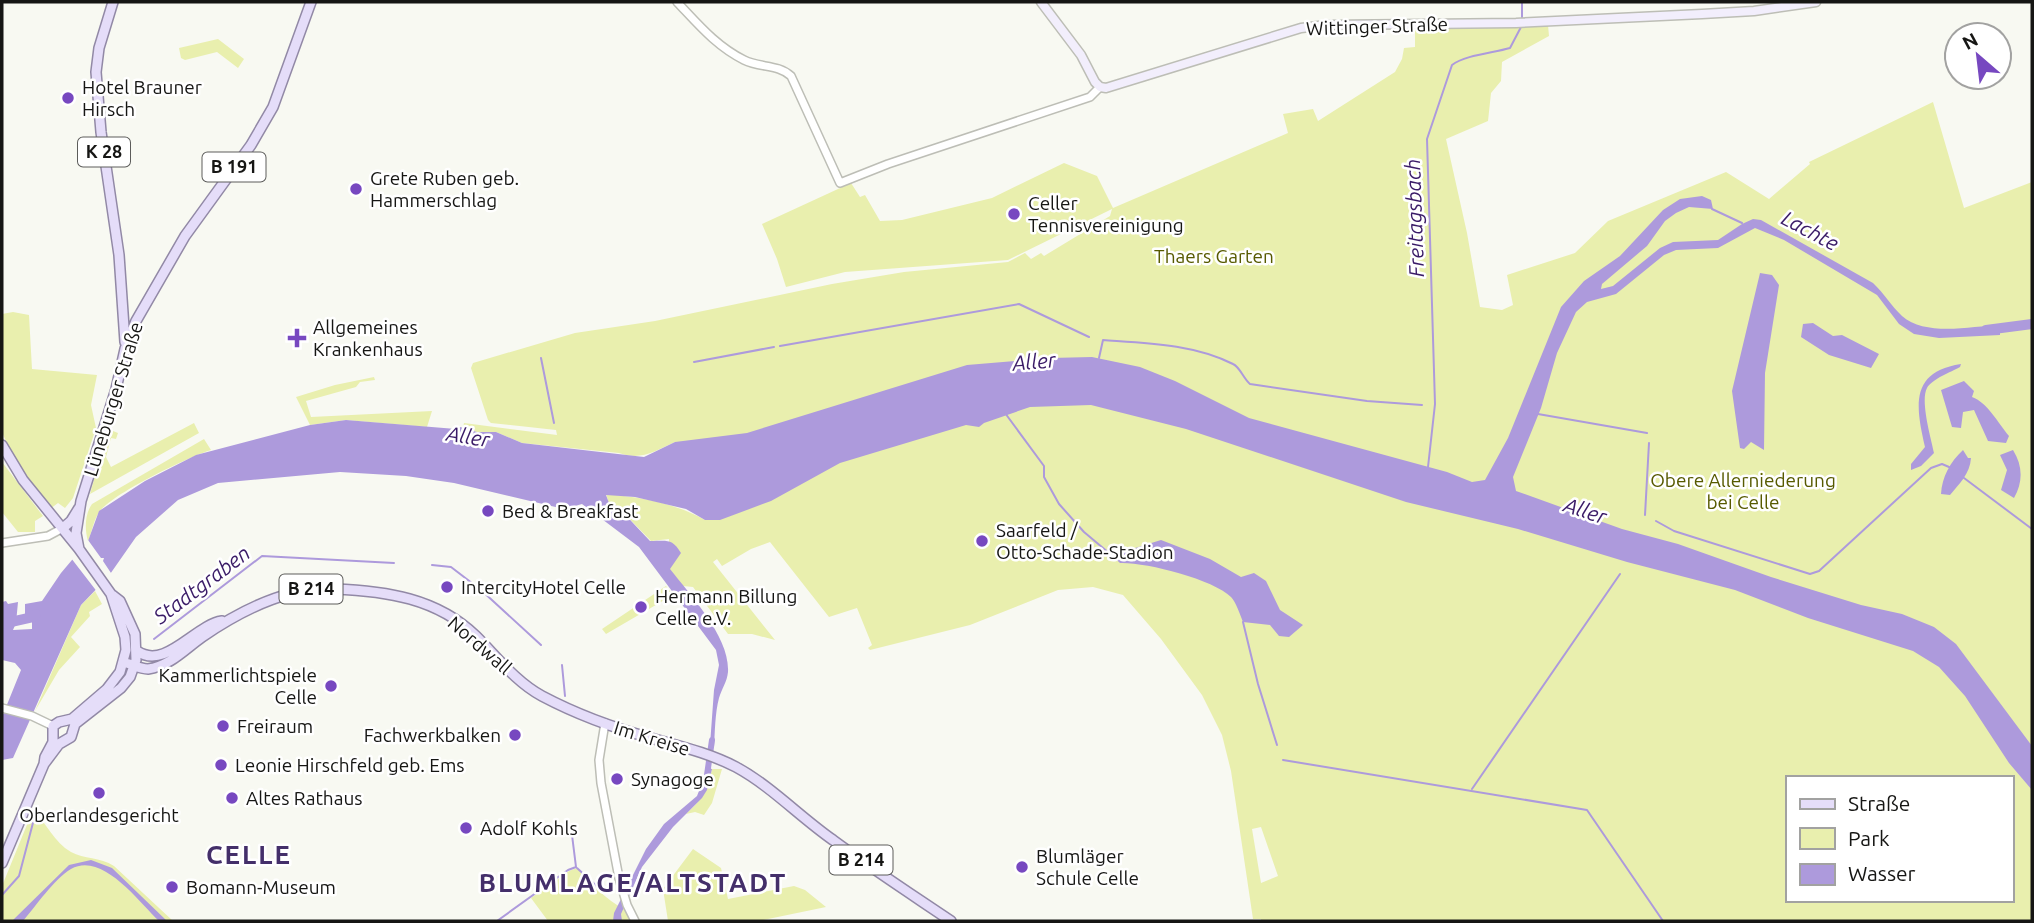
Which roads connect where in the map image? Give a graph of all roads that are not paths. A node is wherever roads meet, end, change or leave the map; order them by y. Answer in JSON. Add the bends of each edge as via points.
{"nodes":[{"id":1,"x":113,"y":2,"type":"edge"},
{"id":2,"x":311,"y":2,"type":"edge"},
{"id":3,"x":677,"y":2,"type":"edge"},
{"id":4,"x":1041,"y":2,"type":"edge"},
{"id":5,"x":1816,"y":2,"type":"edge"},
{"id":6,"x":1100,"y":87,"type":"junction"},
{"id":7,"x":124,"y":304,"type":"junction"},
{"id":8,"x":144,"y":304,"type":"junction"},
{"id":9,"x":125,"y":349,"type":"junction"},
{"id":10,"x":2,"y":445,"type":"edge"},
{"id":11,"x":80,"y":506,"type":"junction"},
{"id":12,"x":63,"y":528,"type":"junction"},
{"id":13,"x":2,"y":543,"type":"edge"},
{"id":14,"x":79,"y":549,"type":"junction"},
{"id":15,"x":109,"y":591,"type":"junction"},
{"id":16,"x":227,"y":620,"type":"junction"},
{"id":17,"x":137,"y":651,"type":"junction"},
{"id":18,"x":135,"y":665,"type":"junction"},
{"id":19,"x":121,"y":667,"type":"junction"},
{"id":20,"x":4,"y":708,"type":"edge"},
{"id":21,"x":605,"y":723,"type":"junction"},
{"id":22,"x":69,"y":725,"type":"junction"},
{"id":23,"x":53,"y":726,"type":"junction"},
{"id":24,"x":58,"y":739,"type":"junction"},
{"id":25,"x":2,"y":863,"type":"edge"},
{"id":26,"x":635,"y":921,"type":"edge"},
{"id":27,"x":951,"y":921,"type":"edge"}],
"edges":[{"from":1,"to":7,"type":"main road","number":"K 28","via":[[99,48],[97,86]]},
{"from":2,"to":8,"type":"main road","name":"Lüneburger Straße","number":"B 191","via":[[273,107]]},
{"from":3,"to":6,"type":"street","name":"Wittinger Straße","via":[[733,54],[784,71],[796,82],[840,183],[1090,97]]},
{"from":4,"to":6,"type":"main road"},
{"from":5,"to":6,"type":"main road","name":"Wittinger Straße","via":[[1754,11],[1301,28],[1114,88]]},
{"from":7,"to":8,"type":"main road","via":[[135,310]]},
{"from":7,"to":9,"type":"main road"},
{"from":8,"to":9,"type":"main road","name":"Lüneburger Straße","number":"B 191"},
{"from":9,"to":11,"type":"main road","name":"Lüneburger Straße","number":"B 191"},
{"from":10,"to":12,"type":"main road","via":[[23,480]]},
{"from":11,"to":12,"type":"main road","name":"Lüneburger Straße","number":"B 191"},
{"from":11,"to":14,"type":"main road","name":"Lüneburger Straße","number":"B 191"},
{"from":12,"to":13,"type":"street","via":[[48,536]]},
{"from":12,"to":14,"type":"main road"},
{"from":14,"to":15,"type":"main road"},
{"from":15,"to":17,"type":"main road","via":[[133,626]]},
{"from":15,"to":19,"type":"main road","via":[[125,637]]},
{"from":16,"to":17,"type":"main road","name":"Nordwall","number":"B 214","via":[[210,624],[165,654],[150,657]]},
{"from":16,"to":18,"type":"main road","name":"Nordwall","number":"B 214","via":[[184,651]]},
{"from":16,"to":21,"type":"main road","name":"Nordwall","number":"B 214","via":[[312,589],[400,595],[457,621],[545,698]]},
{"from":17,"to":18,"type":"main road"},
{"from":18,"to":19,"type":"main road","number":"B 214"},
{"from":18,"to":22,"type":"main road","via":[[121,688]]},
{"from":19,"to":22,"type":"main road","via":[[107,689]]},
{"from":20,"to":23,"type":"street"},
{"from":21,"to":26,"type":"street","via":[[600,773],[622,891]]},
{"from":21,"to":27,"type":"main road","name":"Im Kreise","number":"B 214","via":[[738,768],[832,840]]},
{"from":22,"to":23,"type":"main road","via":[[59,722]]},
{"from":22,"to":24,"type":"main road","via":[[71,737]]},
{"from":23,"to":24,"type":"main road"},
{"from":24,"to":25,"type":"main road"}]}
